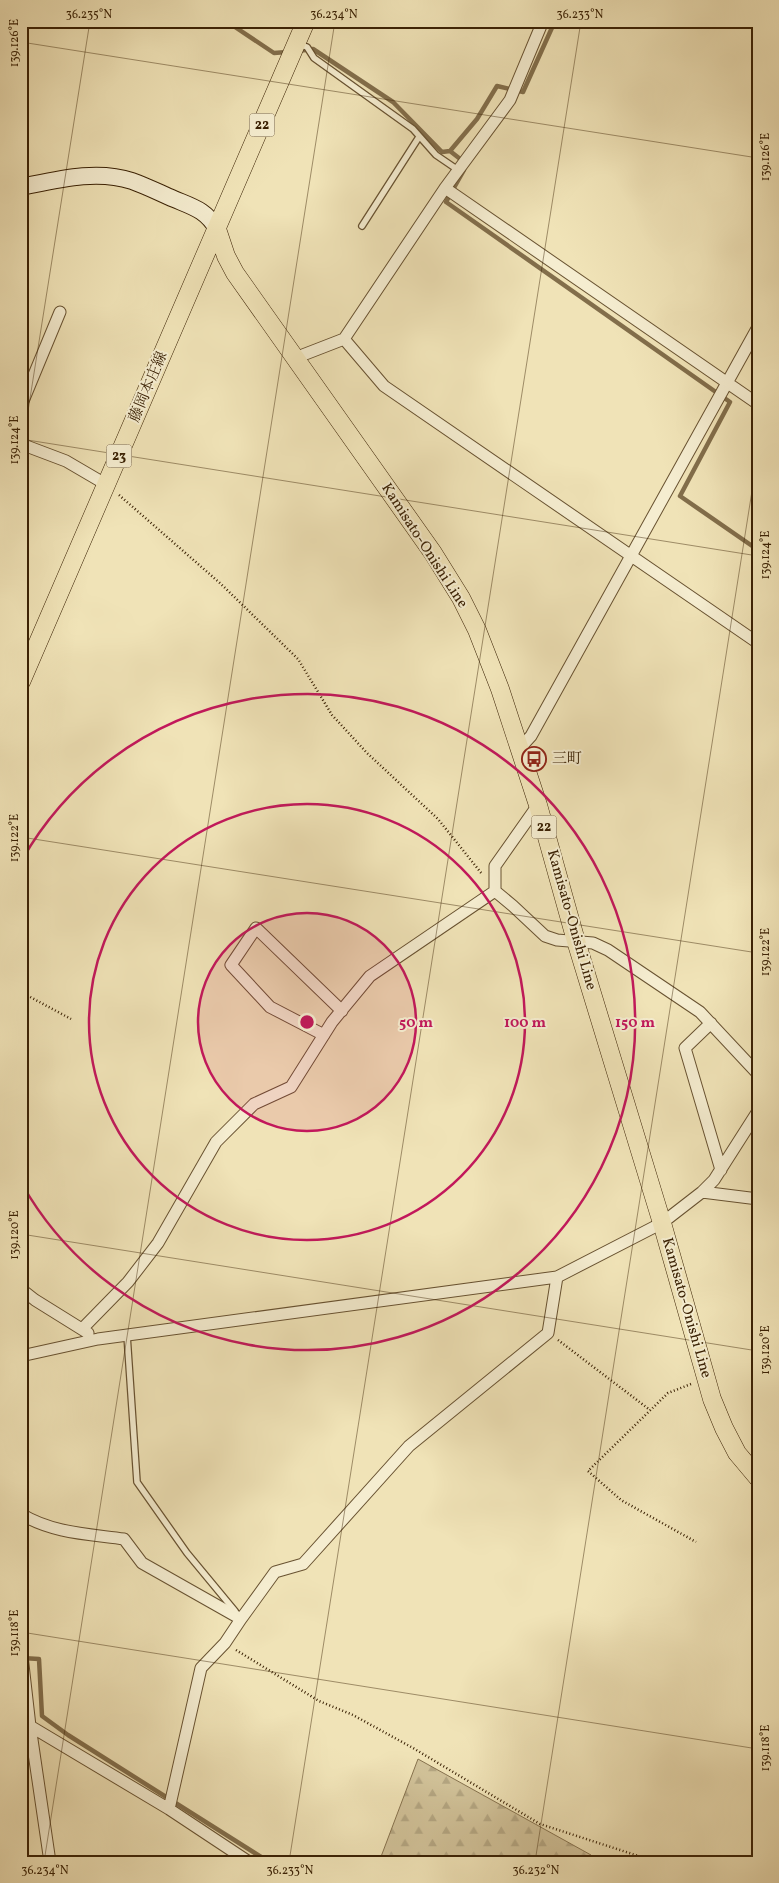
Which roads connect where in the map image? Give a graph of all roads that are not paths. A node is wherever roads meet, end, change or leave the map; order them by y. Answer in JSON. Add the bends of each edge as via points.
{"nodes":[{"id":1,"x":306,"y":21,"type":"edge"},
{"id":2,"x":543,"y":21,"type":"edge"},
{"id":3,"x":297,"y":43,"type":"junction"},
{"id":4,"x":419,"y":137,"type":"junction"},
{"id":5,"x":458,"y":170,"type":"junction"},
{"id":6,"x":21,"y":187,"type":"edge"},
{"id":7,"x":444,"y":188,"type":"junction"},
{"id":8,"x":362,"y":226,"type":"dead end"},
{"id":9,"x":217,"y":229,"type":"junction"},
{"id":10,"x":60,"y":312,"type":"dead end"},
{"id":11,"x":758,"y":327,"type":"edge"},
{"id":12,"x":344,"y":339,"type":"junction"},
{"id":13,"x":295,"y":358,"type":"junction"},
{"id":14,"x":726,"y":382,"type":"junction"},
{"id":15,"x":758,"y":404,"type":"edge"},
{"id":16,"x":21,"y":406,"type":"edge"},
{"id":17,"x":21,"y":444,"type":"edge"},
{"id":18,"x":106,"y":485,"type":"junction"},
{"id":19,"x":632,"y":556,"type":"junction"},
{"id":20,"x":758,"y":643,"type":"edge"},
{"id":21,"x":28,"y":652,"type":"edge"},
{"id":22,"x":21,"y":682,"type":"edge"},
{"id":23,"x":520,"y":748,"type":"junction"},
{"id":24,"x":538,"y":804,"type":"junction"},
{"id":25,"x":494,"y":891,"type":"junction"},
{"id":26,"x":576,"y":941,"type":"junction"},
{"id":27,"x":342,"y":1011,"type":"junction"},
{"id":28,"x":711,"y":1023,"type":"junction"},
{"id":29,"x":324,"y":1035,"type":"junction"},
{"id":30,"x":758,"y":1074,"type":"edge"},
{"id":31,"x":758,"y":1110,"type":"edge"},
{"id":32,"x":721,"y":1170,"type":"junction"},
{"id":33,"x":702,"y":1192,"type":"junction"},
{"id":34,"x":758,"y":1198,"type":"edge"},
{"id":35,"x":662,"y":1223,"type":"junction"},
{"id":36,"x":557,"y":1277,"type":"junction"},
{"id":37,"x":21,"y":1289,"type":"edge"},
{"id":38,"x":82,"y":1329,"type":"junction"},
{"id":39,"x":127,"y":1335,"type":"junction"},
{"id":40,"x":98,"y":1339,"type":"junction"},
{"id":41,"x":21,"y":1356,"type":"edge"},
{"id":42,"x":758,"y":1478,"type":"edge"},
{"id":43,"x":21,"y":1514,"type":"edge"},
{"id":44,"x":241,"y":1619,"type":"junction"},
{"id":45,"x":21,"y":1647,"type":"edge"},
{"id":46,"x":30,"y":1726,"type":"junction"},
{"id":47,"x":169,"y":1809,"type":"junction"},
{"id":48,"x":50,"y":1862,"type":"edge"},
{"id":49,"x":249,"y":1862,"type":"edge"}],
"edges":[{"from":1,"to":3,"type":"main road","number":"22"},
{"from":2,"to":5,"type":"street","via":[[510,100]]},
{"from":3,"to":4,"type":"lane","via":[[307,47],[314,58],[413,129]]},
{"from":3,"to":9,"type":"main road","number":"22"},
{"from":4,"to":5,"type":"lane","via":[[436,155]]},
{"from":4,"to":8,"type":"lane"},
{"from":5,"to":7,"type":"street"},
{"from":6,"to":9,"type":"street","via":[[75,177],[105,176],[130,180],[199,210]]},
{"from":7,"to":12,"type":"street"},
{"from":7,"to":14,"type":"street"},
{"from":9,"to":13,"type":"main road","name":"Kamisato-Onishi Line","number":"22","via":[[235,273]]},
{"from":9,"to":18,"type":"main road","name":"藤岡本庄線","number":"23"},
{"from":10,"to":16,"type":"street"},
{"from":11,"to":14,"type":"street"},
{"from":12,"to":13,"type":"street"},
{"from":12,"to":19,"type":"street","via":[[384,386]]},
{"from":13,"to":23,"type":"main road","name":"Kamisato-Onishi Line","number":"22","via":[[433,553],[461,598],[488,658]]},
{"from":14,"to":15,"type":"street"},
{"from":14,"to":19,"type":"street"},
{"from":17,"to":18,"type":"street","via":[[66,461]]},
{"from":18,"to":21,"type":"main road","name":"藤岡本庄線","number":"23"},
{"from":19,"to":20,"type":"street"},
{"from":19,"to":23,"type":"street","via":[[531,736]]},
{"from":21,"to":22,"type":"main road","name":"藤岡本庄線","number":"23"},
{"from":23,"to":24,"type":"main road","name":"Kamisato-Onishi Line","number":"22"},
{"from":24,"to":25,"type":"street","via":[[495,866]]},
{"from":24,"to":26,"type":"main road","name":"Kamisato-Onishi Line","number":"22"},
{"from":25,"to":26,"type":"street","via":[[545,936]]},
{"from":25,"to":27,"type":"street","via":[[370,976]]},
{"from":26,"to":28,"type":"street","via":[[593,943],[608,950],[700,1012]]},
{"from":26,"to":35,"type":"main road","name":"Kamisato-Onishi Line","number":"22"},
{"from":27,"to":29,"type":"street"},
{"from":27,"to":29,"type":"street","via":[[256,928],[231,965],[270,1007]]},
{"from":28,"to":30,"type":"street"},
{"from":28,"to":32,"type":"street","via":[[684,1048]]},
{"from":29,"to":38,"type":"street","via":[[291,1087],[254,1104],[216,1142],[158,1244],[128,1282]]},
{"from":31,"to":32,"type":"street"},
{"from":32,"to":33,"type":"street"},
{"from":33,"to":34,"type":"street"},
{"from":33,"to":35,"type":"street"},
{"from":35,"to":36,"type":"street"},
{"from":35,"to":42,"type":"main road","name":"Kamisato-Onishi Line","number":"22","via":[[706,1379],[724,1428],[737,1453]]},
{"from":36,"to":39,"type":"street"},
{"from":36,"to":44,"type":"street","via":[[548,1333],[410,1446],[303,1564],[275,1572]]},
{"from":37,"to":38,"type":"street"},
{"from":38,"to":40,"type":"street"},
{"from":39,"to":40,"type":"street"},
{"from":39,"to":44,"type":"lane","via":[[137,1482]]},
{"from":40,"to":41,"type":"street"},
{"from":43,"to":44,"type":"street","via":[[55,1529],[124,1539],[142,1563]]},
{"from":44,"to":47,"type":"street","via":[[225,1643],[201,1668]]},
{"from":45,"to":46,"type":"street"},
{"from":46,"to":47,"type":"street"},
{"from":46,"to":48,"type":"street"},
{"from":47,"to":49,"type":"street"}]}
